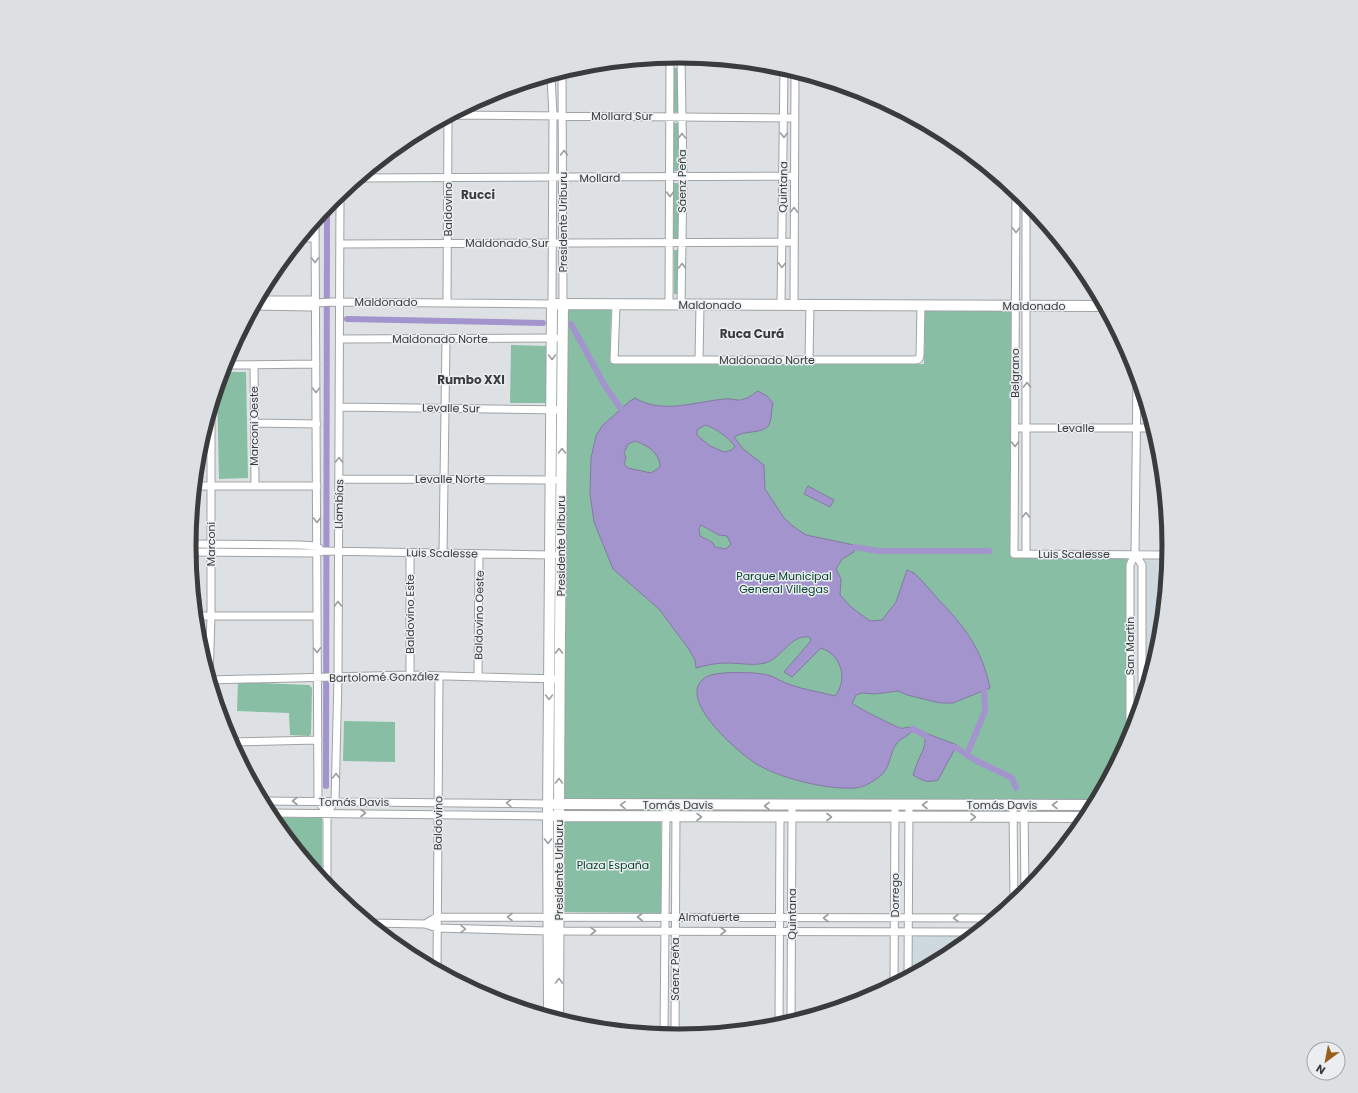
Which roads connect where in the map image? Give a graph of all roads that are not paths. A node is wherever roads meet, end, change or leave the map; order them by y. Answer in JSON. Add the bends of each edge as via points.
{"nodes":[{"id":1,"x":669,"y":63,"type":"edge"},
{"id":2,"x":680,"y":63,"type":"edge"},
{"id":3,"x":784,"y":74,"type":"edge"},
{"id":4,"x":562,"y":77,"type":"edge"},
{"id":5,"x":795,"y":77,"type":"edge"},
{"id":6,"x":551,"y":80,"type":"edge"},
{"id":7,"x":459,"y":116,"type":"edge"},
{"id":8,"x":553,"y":116,"type":"junction"},
{"id":9,"x":564,"y":116,"type":"junction"},
{"id":10,"x":670,"y":116,"type":"junction"},
{"id":11,"x":682,"y":116,"type":"junction"},
{"id":12,"x":784,"y":117,"type":"junction"},
{"id":13,"x":795,"y":118,"type":"junction"},
{"id":14,"x":449,"y":122,"type":"edge"},
{"id":15,"x":783,"y":176,"type":"junction"},
{"id":16,"x":794,"y":176,"type":"junction"},
{"id":17,"x":670,"y":177,"type":"junction"},
{"id":18,"x":683,"y":177,"type":"junction"},
{"id":19,"x":366,"y":178,"type":"edge"},
{"id":20,"x":553,"y":178,"type":"junction"},
{"id":21,"x":564,"y":178,"type":"junction"},
{"id":22,"x":448,"y":179,"type":"junction"},
{"id":23,"x":1016,"y":200,"type":"edge"},
{"id":24,"x":340,"y":202,"type":"edge"},
{"id":25,"x":1026,"y":210,"type":"edge"},
{"id":26,"x":315,"y":228,"type":"edge"},
{"id":27,"x":307,"y":238,"type":"edge"},
{"id":28,"x":315,"y":238,"type":"junction"},
{"id":29,"x":670,"y":242,"type":"junction"},
{"id":30,"x":682,"y":242,"type":"junction"},
{"id":31,"x":782,"y":242,"type":"junction"},
{"id":32,"x":794,"y":242,"type":"junction"},
{"id":33,"x":553,"y":243,"type":"junction"},
{"id":34,"x":564,"y":243,"type":"junction"},
{"id":35,"x":340,"y":244,"type":"junction"},
{"id":36,"x":448,"y":244,"type":"junction"},
{"id":37,"x":263,"y":300,"type":"edge"},
{"id":38,"x":340,"y":302,"type":"junction"},
{"id":39,"x":447,"y":302,"type":"junction"},
{"id":40,"x":319,"y":303,"type":"junction"},
{"id":41,"x":552,"y":304,"type":"junction"},
{"id":42,"x":563,"y":304,"type":"junction"},
{"id":43,"x":616,"y":305,"type":"junction"},
{"id":44,"x":669,"y":305,"type":"junction"},
{"id":45,"x":682,"y":305,"type":"junction"},
{"id":46,"x":700,"y":305,"type":"junction"},
{"id":47,"x":782,"y":305,"type":"junction"},
{"id":48,"x":794,"y":305,"type":"junction"},
{"id":49,"x":810,"y":305,"type":"junction"},
{"id":50,"x":259,"y":306,"type":"edge"},
{"id":51,"x":921,"y":306,"type":"junction"},
{"id":52,"x":1015,"y":306,"type":"junction"},
{"id":53,"x":1026,"y":306,"type":"junction"},
{"id":54,"x":1099,"y":306,"type":"edge"},
{"id":55,"x":551,"y":338,"type":"junction"},
{"id":56,"x":563,"y":338,"type":"junction"},
{"id":57,"x":340,"y":339,"type":"junction"},
{"id":58,"x":446,"y":339,"type":"junction"},
{"id":59,"x":699,"y":360,"type":"junction"},
{"id":60,"x":809,"y":360,"type":"junction"},
{"id":61,"x":316,"y":364,"type":"junction"},
{"id":62,"x":231,"y":365,"type":"edge"},
{"id":63,"x":254,"y":365,"type":"junction"},
{"id":64,"x":1137,"y":390,"type":"edge"},
{"id":65,"x":340,"y":407,"type":"junction"},
{"id":66,"x":446,"y":408,"type":"junction"},
{"id":67,"x":552,"y":410,"type":"junction"},
{"id":68,"x":562,"y":410,"type":"junction"},
{"id":69,"x":254,"y":423,"type":"junction"},
{"id":70,"x":316,"y":424,"type":"junction"},
{"id":71,"x":1015,"y":428,"type":"junction"},
{"id":72,"x":1027,"y":428,"type":"junction"},
{"id":73,"x":1136,"y":428,"type":"junction"},
{"id":74,"x":1148,"y":428,"type":"edge"},
{"id":75,"x":208,"y":437,"type":"edge"},
{"id":76,"x":445,"y":478,"type":"junction"},
{"id":77,"x":339,"y":479,"type":"junction"},
{"id":78,"x":556,"y":480,"type":"junction"},
{"id":79,"x":200,"y":486,"type":"edge"},
{"id":80,"x":211,"y":486,"type":"junction"},
{"id":81,"x":255,"y":486,"type":"junction"},
{"id":82,"x":317,"y":486,"type":"junction"},
{"id":83,"x":196,"y":544,"type":"edge"},
{"id":84,"x":212,"y":544,"type":"junction"},
{"id":85,"x":319,"y":550,"type":"junction"},
{"id":86,"x":196,"y":552,"type":"edge"},
{"id":87,"x":212,"y":552,"type":"junction"},
{"id":88,"x":335,"y":552,"type":"junction"},
{"id":89,"x":410,"y":553,"type":"junction"},
{"id":90,"x":443,"y":553,"type":"junction"},
{"id":91,"x":479,"y":554,"type":"junction"},
{"id":92,"x":1014,"y":554,"type":"joint"},
{"id":93,"x":1026,"y":554,"type":"junction"},
{"id":94,"x":1135,"y":554,"type":"junction"},
{"id":95,"x":550,"y":555,"type":"junction"},
{"id":96,"x":562,"y":555,"type":"junction"},
{"id":97,"x":1162,"y":555,"type":"edge"},
{"id":98,"x":201,"y":616,"type":"edge"},
{"id":99,"x":211,"y":616,"type":"junction"},
{"id":100,"x":317,"y":616,"type":"junction"},
{"id":101,"x":210,"y":661,"type":"edge"},
{"id":102,"x":410,"y":675,"type":"junction"},
{"id":103,"x":439,"y":676,"type":"junction"},
{"id":104,"x":478,"y":676,"type":"junction"},
{"id":105,"x":335,"y":677,"type":"junction"},
{"id":106,"x":321,"y":678,"type":"junction"},
{"id":107,"x":554,"y":679,"type":"junction"},
{"id":108,"x":214,"y":680,"type":"edge"},
{"id":109,"x":1143,"y":682,"type":"edge"},
{"id":110,"x":1130,"y":693,"type":"junction"},
{"id":111,"x":1140,"y":693,"type":"edge"},
{"id":112,"x":1130,"y":721,"type":"edge"},
{"id":113,"x":318,"y":740,"type":"junction"},
{"id":114,"x":237,"y":742,"type":"edge"},
{"id":115,"x":268,"y":801,"type":"edge"},
{"id":116,"x":318,"y":802,"type":"junction"},
{"id":117,"x":335,"y":802,"type":"junction"},
{"id":118,"x":438,"y":802,"type":"junction"},
{"id":119,"x":548,"y":804,"type":"junction"},
{"id":120,"x":560,"y":804,"type":"junction"},
{"id":121,"x":910,"y":805,"type":"junction"},
{"id":122,"x":1014,"y":805,"type":"junction"},
{"id":123,"x":1024,"y":805,"type":"junction"},
{"id":124,"x":1087,"y":805,"type":"edge"},
{"id":125,"x":671,"y":806,"type":"junction"},
{"id":126,"x":792,"y":806,"type":"junction"},
{"id":127,"x":895,"y":806,"type":"junction"},
{"id":128,"x":276,"y":813,"type":"edge"},
{"id":129,"x":327,"y":813,"type":"junction"},
{"id":130,"x":438,"y":813,"type":"junction"},
{"id":131,"x":548,"y":816,"type":"junction"},
{"id":132,"x":559,"y":816,"type":"junction"},
{"id":133,"x":671,"y":817,"type":"junction"},
{"id":134,"x":780,"y":817,"type":"junction"},
{"id":135,"x":792,"y":817,"type":"junction"},
{"id":136,"x":895,"y":817,"type":"junction"},
{"id":137,"x":909,"y":817,"type":"junction"},
{"id":138,"x":1014,"y":817,"type":"junction"},
{"id":139,"x":1024,"y":817,"type":"junction"},
{"id":140,"x":1080,"y":817,"type":"edge"},
{"id":141,"x":327,"y":878,"type":"edge"},
{"id":142,"x":1025,"y":884,"type":"edge"},
{"id":143,"x":1014,"y":895,"type":"edge"},
{"id":144,"x":437,"y":917,"type":"junction"},
{"id":145,"x":553,"y":917,"type":"junction"},
{"id":146,"x":665,"y":917,"type":"junction"},
{"id":147,"x":676,"y":917,"type":"junction"},
{"id":148,"x":780,"y":917,"type":"junction"},
{"id":149,"x":792,"y":917,"type":"junction"},
{"id":150,"x":895,"y":918,"type":"junction"},
{"id":151,"x":909,"y":918,"type":"junction"},
{"id":152,"x":988,"y":918,"type":"edge"},
{"id":153,"x":376,"y":923,"type":"edge"},
{"id":154,"x":425,"y":924,"type":"junction"},
{"id":155,"x":437,"y":928,"type":"junction"},
{"id":156,"x":554,"y":931,"type":"junction"},
{"id":157,"x":665,"y":931,"type":"junction"},
{"id":158,"x":675,"y":931,"type":"junction"},
{"id":159,"x":779,"y":931,"type":"junction"},
{"id":160,"x":792,"y":931,"type":"junction"},
{"id":161,"x":894,"y":932,"type":"junction"},
{"id":162,"x":909,"y":932,"type":"junction"},
{"id":163,"x":970,"y":932,"type":"edge"},
{"id":164,"x":437,"y":965,"type":"edge"},
{"id":165,"x":908,"y":972,"type":"edge"},
{"id":166,"x":894,"y":979,"type":"edge"},
{"id":167,"x":549,"y":1012,"type":"edge"},
{"id":168,"x":558,"y":1015,"type":"edge"},
{"id":169,"x":791,"y":1017,"type":"edge"},
{"id":170,"x":779,"y":1020,"type":"edge"},
{"id":171,"x":664,"y":1030,"type":"edge"},
{"id":172,"x":675,"y":1030,"type":"edge"}],
"edges":[{"from":1,"to":10,"type":"street","name":"Sáenz Peña"},
{"from":2,"to":11,"type":"street","name":"Sáenz Peña"},
{"from":3,"to":12,"type":"street","name":"Quintana"},
{"from":4,"to":9,"type":"street","name":"Presidente Uriburu"},
{"from":5,"to":13,"type":"street","name":"Quintana"},
{"from":6,"to":8,"type":"street","name":"Presidente Uriburu"},
{"from":7,"to":8,"type":"street","name":"Mollard Sur"},
{"from":8,"to":9,"type":"street","name":"Mollard Sur"},
{"from":8,"to":20,"type":"street","name":"Presidente Uriburu"},
{"from":9,"to":10,"type":"street","name":"Mollard Sur"},
{"from":21,"to":9,"type":"street","name":"Presidente Uriburu","one_way":true},
{"from":10,"to":11,"type":"street","name":"Mollard Sur"},
{"from":10,"to":17,"type":"street","name":"Sáenz Peña"},
{"from":11,"to":12,"type":"street","name":"Mollard Sur"},
{"from":18,"to":11,"type":"street","name":"Sáenz Peña","one_way":true},
{"from":12,"to":13,"type":"street","name":"Mollard Sur"},
{"from":12,"to":15,"type":"street","name":"Quintana","one_way":true},
{"from":13,"to":16,"type":"street","name":"Quintana"},
{"from":14,"to":22,"type":"street","name":"Baldovino"},
{"from":15,"to":16,"type":"street","name":"Mollard"},
{"from":15,"to":18,"type":"street","name":"Mollard"},
{"from":15,"to":31,"type":"street","name":"Quintana"},
{"from":32,"to":16,"type":"street","name":"Quintana","one_way":true},
{"from":17,"to":18,"type":"street","name":"Mollard"},
{"from":17,"to":21,"type":"street","name":"Mollard"},
{"from":17,"to":29,"type":"street","name":"Sáenz Peña","one_way":true},
{"from":18,"to":30,"type":"street","name":"Sáenz Peña"},
{"from":19,"to":22,"type":"street","name":"Mollard"},
{"from":20,"to":21,"type":"street","name":"Mollard"},
{"from":20,"to":22,"type":"street","name":"Mollard"},
{"from":20,"to":33,"type":"street","name":"Presidente Uriburu"},
{"from":21,"to":34,"type":"street","name":"Presidente Uriburu"},
{"from":22,"to":36,"type":"street","name":"Baldovino"},
{"from":23,"to":52,"type":"street","name":"Belgrano","one_way":true},
{"from":24,"to":35,"type":"street","name":"Llambías"},
{"from":25,"to":53,"type":"street","name":"Belgrano"},
{"from":26,"to":28,"type":"street","name":"Llambías"},
{"from":27,"to":28,"type":"street"},
{"from":28,"to":40,"type":"street","name":"Llambías","one_way":true},
{"from":29,"to":30,"type":"street","name":"Maldonado Sur"},
{"from":29,"to":34,"type":"street","name":"Maldonado Sur"},
{"from":29,"to":44,"type":"street","name":"Sáenz Peña"},
{"from":30,"to":31,"type":"street","name":"Maldonado Sur"},
{"from":45,"to":30,"type":"street","name":"Sáenz Peña","one_way":true},
{"from":31,"to":32,"type":"street","name":"Maldonado Sur"},
{"from":31,"to":47,"type":"street","name":"Quintana","one_way":true},
{"from":32,"to":48,"type":"street","name":"Quintana"},
{"from":33,"to":34,"type":"street","name":"Maldonado Sur"},
{"from":33,"to":36,"type":"street","name":"Maldonado Sur"},
{"from":33,"to":41,"type":"street","name":"Presidente Uriburu"},
{"from":34,"to":42,"type":"street","name":"Presidente Uriburu"},
{"from":35,"to":36,"type":"street","name":"Maldonado Sur"},
{"from":35,"to":38,"type":"street","name":"Llambías"},
{"from":36,"to":39,"type":"street","name":"Baldovino"},
{"from":37,"to":40,"type":"street","name":"Maldonado","via":[[312,300]]},
{"from":38,"to":39,"type":"street","name":"Maldonado"},
{"from":38,"to":40,"type":"street","name":"Maldonado"},
{"from":38,"to":57,"type":"street","name":"Llambías"},
{"from":39,"to":41,"type":"street","name":"Maldonado"},
{"from":40,"to":50,"type":"street","name":"Maldonado","via":[[310,307]]},
{"from":40,"to":61,"type":"street","name":"Llambías"},
{"from":41,"to":42,"type":"street","name":"Maldonado"},
{"from":41,"to":55,"type":"street","name":"Presidente Uriburu"},
{"from":42,"to":43,"type":"street","name":"Maldonado"},
{"from":42,"to":56,"type":"street","name":"Presidente Uriburu"},
{"from":43,"to":44,"type":"street","name":"Maldonado"},
{"from":43,"to":59,"type":"street","name":"Maldonado Norte","via":[[614,360]]},
{"from":44,"to":45,"type":"street","name":"Maldonado"},
{"from":45,"to":46,"type":"street","name":"Maldonado"},
{"from":46,"to":47,"type":"street","name":"Maldonado"},
{"from":46,"to":59,"type":"street"},
{"from":47,"to":48,"type":"street","name":"Maldonado"},
{"from":48,"to":49,"type":"street","name":"Maldonado"},
{"from":49,"to":51,"type":"street","name":"Maldonado"},
{"from":49,"to":60,"type":"street"},
{"from":51,"to":52,"type":"street","name":"Maldonado"},
{"from":51,"to":60,"type":"street","name":"Maldonado Norte","via":[[919,359]]},
{"from":52,"to":53,"type":"street","name":"Maldonado"},
{"from":52,"to":71,"type":"street","name":"Belgrano"},
{"from":53,"to":54,"type":"street","name":"Maldonado"},
{"from":72,"to":53,"type":"street","name":"Belgrano","one_way":true},
{"from":55,"to":56,"type":"street","name":"Maldonado Norte"},
{"from":55,"to":58,"type":"street","name":"Maldonado Norte"},
{"from":55,"to":67,"type":"street","name":"Presidente Uriburu","one_way":true},
{"from":56,"to":68,"type":"street","name":"Presidente Uriburu"},
{"from":57,"to":58,"type":"street","name":"Maldonado Norte"},
{"from":57,"to":65,"type":"street","name":"Llambías"},
{"from":58,"to":66,"type":"street"},
{"from":59,"to":60,"type":"street","name":"Maldonado Norte"},
{"from":61,"to":63,"type":"street"},
{"from":61,"to":70,"type":"street","name":"Llambías","one_way":true},
{"from":62,"to":63,"type":"street"},
{"from":63,"to":69,"type":"street","name":"Marconi Oeste"},
{"from":64,"to":73,"type":"street","name":"San Martín"},
{"from":65,"to":66,"type":"street","name":"Levalle Sur"},
{"from":77,"to":65,"type":"street","name":"Llambías","one_way":true},
{"from":66,"to":67,"type":"street","name":"Levalle Sur"},
{"from":66,"to":76,"type":"street"},
{"from":67,"to":68,"type":"street","name":"Levalle Sur"},
{"from":67,"to":78,"type":"street","name":"Presidente Uriburu"},
{"from":78,"to":68,"type":"street","name":"Presidente Uriburu","one_way":true},
{"from":69,"to":70,"type":"street"},
{"from":69,"to":81,"type":"street","name":"Marconi Oeste"},
{"from":70,"to":82,"type":"street","name":"Llambías"},
{"from":71,"to":72,"type":"street","name":"Levalle"},
{"from":71,"to":92,"type":"street","name":"Belgrano","one_way":true},
{"from":72,"to":73,"type":"street","name":"Levalle"},
{"from":93,"to":72,"type":"street","name":"Belgrano","one_way":true},
{"from":73,"to":74,"type":"street","name":"Levalle"},
{"from":73,"to":94,"type":"street","name":"San Martín"},
{"from":75,"to":80,"type":"street","name":"Marconi"},
{"from":76,"to":77,"type":"street","name":"Levalle Norte"},
{"from":76,"to":78,"type":"street","name":"Levalle Norte"},
{"from":76,"to":90,"type":"street"},
{"from":77,"to":88,"type":"street","name":"Llambías"},
{"from":78,"to":95,"type":"street","name":"Presidente Uriburu"},
{"from":78,"to":96,"type":"street","name":"Presidente Uriburu"},
{"from":79,"to":80,"type":"street"},
{"from":80,"to":81,"type":"street"},
{"from":80,"to":84,"type":"street","name":"Marconi"},
{"from":81,"to":82,"type":"street"},
{"from":82,"to":85,"type":"street","name":"Llambías","one_way":true},
{"from":83,"to":84,"type":"street","name":"Luis Scalesse"},
{"from":84,"to":85,"type":"street","name":"Luis Scalesse"},
{"from":84,"to":87,"type":"street","name":"Marconi"},
{"from":85,"to":87,"type":"street","name":"Luis Scalesse"},
{"from":85,"to":88,"type":"street","name":"Luis Scalesse"},
{"from":85,"to":100,"type":"street","name":"Llambías"},
{"from":86,"to":87,"type":"street","name":"Luis Scalesse"},
{"from":87,"to":99,"type":"street","name":"Marconi"},
{"from":88,"to":89,"type":"street","name":"Luis Scalesse"},
{"from":105,"to":88,"type":"street","name":"Llambías","one_way":true},
{"from":89,"to":90,"type":"street","name":"Luis Scalesse"},
{"from":89,"to":102,"type":"street","name":"Baldovino Este"},
{"from":90,"to":91,"type":"street","name":"Luis Scalesse"},
{"from":91,"to":95,"type":"street","name":"Luis Scalesse"},
{"from":91,"to":104,"type":"street","name":"Baldovino Oeste"},
{"from":92,"to":93,"type":"street","name":"Luis Scalesse"},
{"from":93,"to":94,"type":"street","name":"Luis Scalesse"},
{"from":94,"to":97,"type":"street","name":"Luis Scalesse"},
{"from":94,"to":109,"type":"street","name":"San Martín","via":[[1142,564]]},
{"from":94,"to":110,"type":"street","name":"San Martín","via":[[1130,565]]},
{"from":95,"to":96,"type":"street","name":"Luis Scalesse"},
{"from":95,"to":107,"type":"street","name":"Presidente Uriburu"},
{"from":107,"to":96,"type":"street","name":"Presidente Uriburu","one_way":true},
{"from":98,"to":99,"type":"street"},
{"from":99,"to":100,"type":"street"},
{"from":99,"to":101,"type":"street","name":"Marconi"},
{"from":100,"to":106,"type":"street","name":"Llambías","one_way":true},
{"from":102,"to":103,"type":"street","name":"Bartolomé González"},
{"from":102,"to":105,"type":"street","name":"Bartolomé González"},
{"from":103,"to":104,"type":"street","name":"Bartolomé González"},
{"from":103,"to":118,"type":"street","name":"Baldovino"},
{"from":104,"to":107,"type":"street","name":"Bartolomé González"},
{"from":105,"to":106,"type":"street","name":"Bartolomé González"},
{"from":117,"to":105,"type":"street","name":"Llambías","one_way":true},
{"from":106,"to":108,"type":"street","name":"Bartolomé González"},
{"from":106,"to":113,"type":"street","name":"Llambías"},
{"from":107,"to":119,"type":"street","name":"Presidente Uriburu","one_way":true},
{"from":120,"to":107,"type":"street","name":"Presidente Uriburu","one_way":true},
{"from":110,"to":111,"type":"street"},
{"from":110,"to":112,"type":"street","name":"San Martín"},
{"from":113,"to":114,"type":"street"},
{"from":113,"to":116,"type":"street","name":"Llambías"},
{"from":116,"to":115,"type":"street","name":"Tomás Davis","one_way":true},
{"from":116,"to":117,"type":"street","name":"Tomás Davis"},
{"from":116,"to":129,"type":"street"},
{"from":117,"to":118,"type":"street","name":"Tomás Davis"},
{"from":117,"to":129,"type":"street"},
{"from":119,"to":118,"type":"street","name":"Tomás Davis","one_way":true},
{"from":118,"to":130,"type":"street","name":"Baldovino"},
{"from":119,"to":120,"type":"street","name":"Tomás Davis"},
{"from":119,"to":131,"type":"street","name":"Presidente Uriburu"},
{"from":125,"to":120,"type":"street","name":"Tomás Davis","one_way":true},
{"from":120,"to":132,"type":"street","name":"Presidente Uriburu"},
{"from":122,"to":121,"type":"street","name":"Tomás Davis","one_way":true},
{"from":121,"to":127,"type":"street","name":"Tomás Davis"},
{"from":121,"to":137,"type":"street","name":"Dorrego"},
{"from":122,"to":123,"type":"street","name":"Tomás Davis"},
{"from":122,"to":138,"type":"street"},
{"from":124,"to":123,"type":"street","name":"Tomás Davis","one_way":true},
{"from":123,"to":139,"type":"street"},
{"from":126,"to":125,"type":"street","name":"Tomás Davis","one_way":true},
{"from":125,"to":133,"type":"street","name":"Sáenz Peña"},
{"from":125,"to":133,"type":"street","name":"Sáenz Peña"},
{"from":126,"to":127,"type":"street","name":"Tomás Davis"},
{"from":126,"to":135,"type":"street","name":"Quintana"},
{"from":127,"to":136,"type":"street","name":"Dorrego"},
{"from":128,"to":129,"type":"street","name":"Tomás Davis"},
{"from":129,"to":130,"type":"street","name":"Tomás Davis","one_way":true},
{"from":129,"to":141,"type":"street"},
{"from":130,"to":131,"type":"street","name":"Tomás Davis"},
{"from":130,"to":144,"type":"street","name":"Baldovino"},
{"from":131,"to":132,"type":"street","name":"Tomás Davis"},
{"from":131,"to":145,"type":"street","name":"Presidente Uriburu","one_way":true},
{"from":132,"to":133,"type":"street","name":"Tomás Davis"},
{"from":132,"to":145,"type":"street","name":"Presidente Uriburu"},
{"from":133,"to":134,"type":"street","name":"Tomás Davis","one_way":true},
{"from":133,"to":146,"type":"street","name":"Sáenz Peña"},
{"from":133,"to":147,"type":"street","name":"Sáenz Peña"},
{"from":134,"to":135,"type":"street","name":"Tomás Davis"},
{"from":134,"to":148,"type":"street","name":"Quintana"},
{"from":135,"to":136,"type":"street","name":"Tomás Davis","one_way":true},
{"from":135,"to":149,"type":"street","name":"Quintana"},
{"from":136,"to":137,"type":"street","name":"Tomás Davis"},
{"from":136,"to":150,"type":"street","name":"Dorrego"},
{"from":137,"to":138,"type":"street","name":"Tomás Davis","one_way":true},
{"from":137,"to":151,"type":"street","name":"Dorrego"},
{"from":138,"to":139,"type":"street","name":"Tomás Davis"},
{"from":138,"to":143,"type":"street"},
{"from":139,"to":140,"type":"street","name":"Tomás Davis"},
{"from":139,"to":142,"type":"street"},
{"from":145,"to":144,"type":"street","name":"Almafuerte","one_way":true},
{"from":144,"to":154,"type":"street"},
{"from":144,"to":155,"type":"street","name":"Baldovino"},
{"from":146,"to":145,"type":"street","name":"Almafuerte","one_way":true},
{"from":145,"to":156,"type":"street","name":"Presidente Uriburu"},
{"from":146,"to":147,"type":"street","name":"Almafuerte"},
{"from":146,"to":157,"type":"street","name":"Sáenz Peña"},
{"from":147,"to":148,"type":"street","name":"Almafuerte"},
{"from":147,"to":158,"type":"street","name":"Sáenz Peña"},
{"from":148,"to":149,"type":"street","name":"Almafuerte"},
{"from":148,"to":159,"type":"street","name":"Quintana"},
{"from":150,"to":149,"type":"street","name":"Almafuerte","one_way":true},
{"from":149,"to":160,"type":"street","name":"Quintana"},
{"from":150,"to":151,"type":"street","name":"Almafuerte"},
{"from":150,"to":161,"type":"street","name":"Dorrego"},
{"from":152,"to":151,"type":"street","name":"Almafuerte","one_way":true},
{"from":151,"to":162,"type":"street","name":"Dorrego"},
{"from":153,"to":154,"type":"street","name":"Almafuerte"},
{"from":154,"to":155,"type":"street","name":"Almafuerte"},
{"from":155,"to":156,"type":"street","name":"Almafuerte","one_way":true},
{"from":155,"to":164,"type":"street","name":"Baldovino"},
{"from":156,"to":157,"type":"street","name":"Almafuerte","one_way":true},
{"from":156,"to":167,"type":"street","name":"Presidente Uriburu"},
{"from":168,"to":156,"type":"street","name":"Presidente Uriburu","one_way":true},
{"from":157,"to":158,"type":"street","name":"Almafuerte"},
{"from":157,"to":171,"type":"street","name":"Sáenz Peña"},
{"from":158,"to":159,"type":"street","name":"Almafuerte","one_way":true},
{"from":158,"to":172,"type":"street","name":"Sáenz Peña"},
{"from":159,"to":160,"type":"street","name":"Almafuerte"},
{"from":159,"to":170,"type":"street","name":"Quintana"},
{"from":160,"to":161,"type":"street","name":"Almafuerte"},
{"from":160,"to":169,"type":"street","name":"Quintana"},
{"from":161,"to":162,"type":"street","name":"Almafuerte"},
{"from":161,"to":166,"type":"street","name":"Dorrego"},
{"from":162,"to":163,"type":"street","name":"Almafuerte"},
{"from":162,"to":165,"type":"street","name":"Dorrego"}]}
